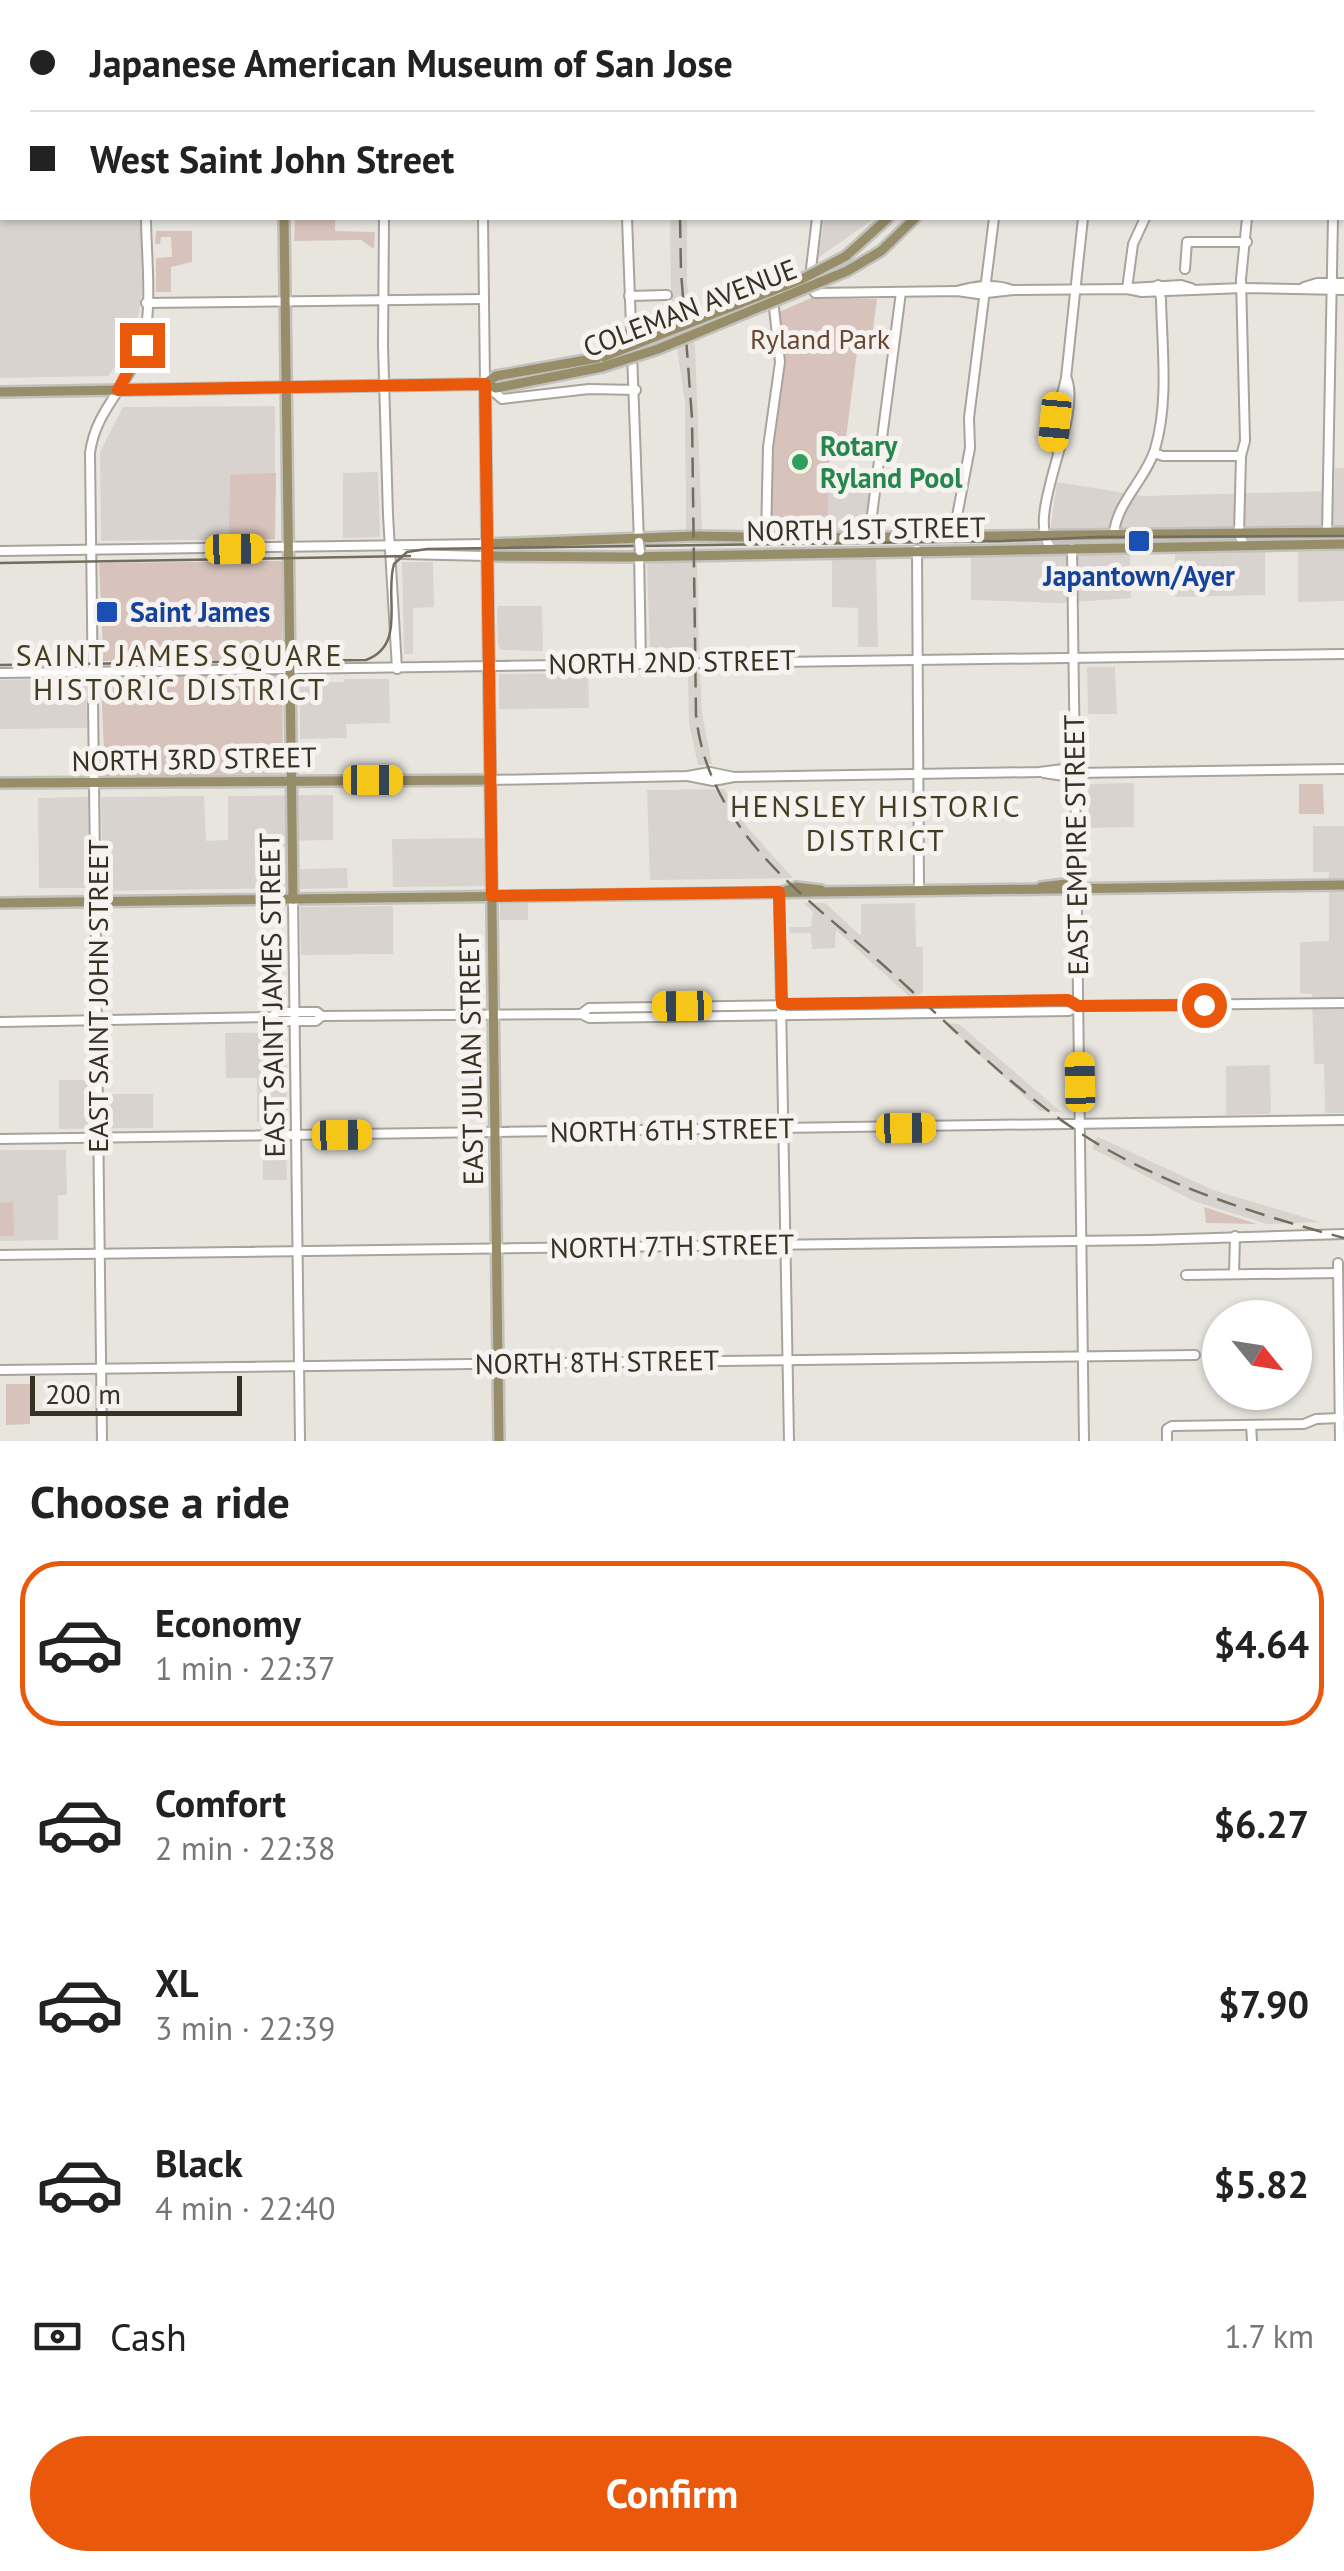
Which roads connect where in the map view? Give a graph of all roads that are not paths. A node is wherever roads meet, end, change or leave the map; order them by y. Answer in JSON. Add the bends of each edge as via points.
{"nodes":[{"id":1,"x":146,"y":220,"type":"edge"},
{"id":2,"x":284,"y":220,"type":"edge"},
{"id":3,"x":384,"y":220,"type":"edge"},
{"id":4,"x":484,"y":220,"type":"edge"},
{"id":5,"x":627,"y":220,"type":"edge"},
{"id":6,"x":817,"y":220,"type":"edge"},
{"id":7,"x":886,"y":220,"type":"edge"},
{"id":8,"x":914,"y":220,"type":"edge"},
{"id":9,"x":994,"y":220,"type":"edge"},
{"id":10,"x":1084,"y":220,"type":"edge"},
{"id":11,"x":1144,"y":220,"type":"edge"},
{"id":12,"x":1246,"y":220,"type":"edge"},
{"id":13,"x":1332,"y":220,"type":"edge"},
{"id":14,"x":1247,"y":242,"type":"junction"},
{"id":15,"x":1185,"y":268,"type":"dead end"},
{"id":16,"x":1332,"y":286,"type":"junction"},
{"id":17,"x":1344,"y":286,"type":"edge"},
{"id":18,"x":811,"y":287,"type":"junction"},
{"id":19,"x":772,"y":288,"type":"dead end"},
{"id":20,"x":1242,"y":288,"type":"junction"},
{"id":21,"x":1127,"y":289,"type":"junction"},
{"id":22,"x":1159,"y":289,"type":"junction"},
{"id":23,"x":1077,"y":290,"type":"junction"},
{"id":24,"x":985,"y":291,"type":"junction"},
{"id":25,"x":901,"y":292,"type":"junction"},
{"id":26,"x":666,"y":295,"type":"dead end"},
{"id":27,"x":629,"y":296,"type":"junction"},
{"id":28,"x":384,"y":298,"type":"junction"},
{"id":29,"x":484,"y":299,"type":"junction"},
{"id":30,"x":284,"y":300,"type":"junction"},
{"id":31,"x":773,"y":302,"type":"junction"},
{"id":32,"x":146,"y":303,"type":"junction"},
{"id":33,"x":602,"y":362,"type":"junction"},
{"id":34,"x":485,"y":384,"type":"junction"},
{"id":35,"x":386,"y":387,"type":"junction"},
{"id":36,"x":286,"y":388,"type":"junction"},
{"id":37,"x":118,"y":390,"type":"junction"},
{"id":38,"x":636,"y":390,"type":"junction"},
{"id":39,"x":0,"y":392,"type":"edge"},
{"id":40,"x":1154,"y":453,"type":"junction"},
{"id":41,"x":1241,"y":456,"type":"junction"},
{"id":42,"x":1344,"y":532,"type":"edge"},
{"id":43,"x":1114,"y":533,"type":"junction"},
{"id":44,"x":1327,"y":533,"type":"junction"},
{"id":45,"x":1239,"y":534,"type":"junction"},
{"id":46,"x":1043,"y":535,"type":"junction"},
{"id":47,"x":953,"y":537,"type":"junction"},
{"id":48,"x":766,"y":538,"type":"junction"},
{"id":49,"x":869,"y":538,"type":"junction"},
{"id":50,"x":486,"y":544,"type":"junction"},
{"id":51,"x":1344,"y":544,"type":"edge"},
{"id":52,"x":1244,"y":546,"type":"junction"},
{"id":53,"x":639,"y":547,"type":"junction"},
{"id":54,"x":288,"y":548,"type":"junction"},
{"id":55,"x":390,"y":548,"type":"junction"},
{"id":56,"x":1050,"y":548,"type":"junction"},
{"id":57,"x":1072,"y":548,"type":"junction"},
{"id":58,"x":92,"y":550,"type":"junction"},
{"id":59,"x":917,"y":550,"type":"junction"},
{"id":60,"x":0,"y":552,"type":"edge"},
{"id":61,"x":486,"y":556,"type":"junction"},
{"id":62,"x":1344,"y":654,"type":"edge"},
{"id":63,"x":1074,"y":657,"type":"junction"},
{"id":64,"x":918,"y":658,"type":"junction"},
{"id":65,"x":641,"y":662,"type":"junction"},
{"id":66,"x":489,"y":666,"type":"junction"},
{"id":67,"x":290,"y":669,"type":"junction"},
{"id":68,"x":397,"y":669,"type":"junction"},
{"id":69,"x":95,"y":671,"type":"junction"},
{"id":70,"x":0,"y":673,"type":"edge"},
{"id":71,"x":1344,"y":769,"type":"edge"},
{"id":72,"x":1075,"y":773,"type":"junction"},
{"id":73,"x":919,"y":774,"type":"junction"},
{"id":74,"x":292,"y":780,"type":"junction"},
{"id":75,"x":490,"y":780,"type":"junction"},
{"id":76,"x":96,"y":782,"type":"junction"},
{"id":77,"x":0,"y":783,"type":"edge"},
{"id":78,"x":1344,"y":885,"type":"edge"},
{"id":79,"x":920,"y":888,"type":"junction"},
{"id":80,"x":1076,"y":888,"type":"junction"},
{"id":81,"x":779,"y":892,"type":"junction"},
{"id":82,"x":492,"y":896,"type":"junction"},
{"id":83,"x":293,"y":898,"type":"junction"},
{"id":84,"x":95,"y":902,"type":"junction"},
{"id":85,"x":0,"y":903,"type":"edge"},
{"id":86,"x":1344,"y":1002,"type":"edge"},
{"id":87,"x":782,"y":1004,"type":"junction"},
{"id":88,"x":1078,"y":1006,"type":"junction"},
{"id":89,"x":581,"y":1014,"type":"junction"},
{"id":90,"x":494,"y":1015,"type":"junction"},
{"id":91,"x":295,"y":1016,"type":"junction"},
{"id":92,"x":782,"y":1016,"type":"junction"},
{"id":93,"x":97,"y":1020,"type":"junction"},
{"id":94,"x":0,"y":1022,"type":"edge"},
{"id":95,"x":1344,"y":1120,"type":"edge"},
{"id":96,"x":1081,"y":1124,"type":"junction"},
{"id":97,"x":781,"y":1129,"type":"junction"},
{"id":98,"x":495,"y":1132,"type":"junction"},
{"id":99,"x":296,"y":1136,"type":"junction"},
{"id":100,"x":99,"y":1137,"type":"junction"},
{"id":101,"x":0,"y":1139,"type":"edge"},
{"id":102,"x":1344,"y":1234,"type":"edge"},
{"id":103,"x":1234,"y":1236,"type":"junction"},
{"id":104,"x":1082,"y":1240,"type":"junction"},
{"id":105,"x":784,"y":1245,"type":"junction"},
{"id":106,"x":496,"y":1248,"type":"junction"},
{"id":107,"x":298,"y":1250,"type":"junction"},
{"id":108,"x":100,"y":1252,"type":"junction"},
{"id":109,"x":0,"y":1254,"type":"edge"},
{"id":110,"x":1234,"y":1274,"type":"junction"},
{"id":111,"x":1186,"y":1275,"type":"dead end"},
{"id":112,"x":1342,"y":1354,"type":"edge"},
{"id":113,"x":1194,"y":1355,"type":"dead end"},
{"id":114,"x":1084,"y":1356,"type":"junction"},
{"id":115,"x":788,"y":1360,"type":"junction"},
{"id":116,"x":497,"y":1364,"type":"junction"},
{"id":117,"x":299,"y":1366,"type":"junction"},
{"id":118,"x":101,"y":1369,"type":"junction"},
{"id":119,"x":0,"y":1370,"type":"edge"},
{"id":120,"x":1340,"y":1418,"type":"junction"},
{"id":121,"x":1251,"y":1424,"type":"junction"},
{"id":122,"x":102,"y":1441,"type":"edge"},
{"id":123,"x":300,"y":1441,"type":"edge"},
{"id":124,"x":499,"y":1441,"type":"edge"},
{"id":125,"x":789,"y":1441,"type":"edge"},
{"id":126,"x":1084,"y":1441,"type":"edge"},
{"id":127,"x":1166,"y":1441,"type":"edge"},
{"id":128,"x":1252,"y":1441,"type":"edge"},
{"id":129,"x":1340,"y":1441,"type":"edge"}],
"edges":[{"from":1,"to":32,"type":"street","name":"EAST SAINT JOHN STREET"},
{"from":2,"to":30,"type":"main road","name":"EAST SAINT JAMES STREET"},
{"from":3,"to":28,"type":"street"},
{"from":4,"to":29,"type":"street"},
{"from":5,"to":27,"type":"street"},
{"from":6,"to":18,"type":"street"},
{"from":7,"to":33,"type":"main road","name":"COLEMAN AVENUE","bridge":true,"via":[[846,256],[802,279]]},
{"from":8,"to":33,"type":"main road","name":"COLEMAN AVENUE","bridge":true,"via":[[894,242],[847,271],[658,350]]},
{"from":9,"to":24,"type":"street"},
{"from":10,"to":23,"type":"street"},
{"from":11,"to":21,"type":"street"},
{"from":12,"to":14,"type":"street"},
{"from":13,"to":16,"type":"street"},
{"from":14,"to":15,"type":"street","via":[[1187,242]]},
{"from":14,"to":20,"type":"street"},
{"from":16,"to":17,"type":"street"},
{"from":16,"to":20,"type":"street"},
{"from":16,"to":44,"type":"street"},
{"from":18,"to":25,"type":"street","via":[[815,293]]},
{"from":18,"to":31,"type":"street"},
{"from":19,"to":31,"type":"street"},
{"from":20,"to":22,"type":"street"},
{"from":20,"to":41,"type":"street"},
{"from":21,"to":22,"type":"street"},
{"from":21,"to":23,"type":"street"},
{"from":22,"to":40,"type":"street","via":[[1162,414]]},
{"from":23,"to":24,"type":"street"},
{"from":23,"to":46,"type":"street"},
{"from":24,"to":25,"type":"street"},
{"from":24,"to":47,"type":"street","via":[[970,448]]},
{"from":25,"to":49,"type":"street"},
{"from":26,"to":27,"type":"street"},
{"from":27,"to":38,"type":"street"},
{"from":28,"to":29,"type":"street"},
{"from":28,"to":30,"type":"street"},
{"from":28,"to":35,"type":"street"},
{"from":29,"to":34,"type":"street"},
{"from":30,"to":32,"type":"street"},
{"from":30,"to":36,"type":"main road","name":"EAST SAINT JAMES STREET"},
{"from":31,"to":48,"type":"street","via":[[780,362],[768,447]]},
{"from":32,"to":37,"type":"street","name":"EAST SAINT JOHN STREET","via":[[142,345]]},
{"from":33,"to":34,"type":"main road","name":"COLEMAN AVENUE","via":[[496,388]]},
{"from":34,"to":35,"type":"main road","name":"COLEMAN AVENUE"},
{"from":34,"to":38,"type":"street","via":[[502,399]]},
{"from":34,"to":50,"type":"main road","name":"EAST JULIAN STREET"},
{"from":35,"to":36,"type":"main road","name":"COLEMAN AVENUE"},
{"from":35,"to":55,"type":"street"},
{"from":36,"to":37,"type":"main road","name":"COLEMAN AVENUE"},
{"from":36,"to":54,"type":"main road","name":"EAST SAINT JAMES STREET"},
{"from":37,"to":39,"type":"main road","name":"COLEMAN AVENUE"},
{"from":37,"to":58,"type":"street","name":"EAST SAINT JOHN STREET","via":[[91,444]]},
{"from":38,"to":53,"type":"street"},
{"from":40,"to":41,"type":"street"},
{"from":40,"to":43,"type":"street","via":[[1117,515]]},
{"from":41,"to":45,"type":"street"},
{"from":42,"to":44,"type":"main road","name":"NORTH 1ST STREET"},
{"from":43,"to":45,"type":"main road","name":"NORTH 1ST STREET"},
{"from":43,"to":46,"type":"main road","name":"NORTH 1ST STREET"},
{"from":44,"to":45,"type":"main road","name":"NORTH 1ST STREET"},
{"from":45,"to":52,"type":"street"},
{"from":46,"to":47,"type":"main road","name":"NORTH 1ST STREET"},
{"from":46,"to":56,"type":"street"},
{"from":47,"to":49,"type":"main road","name":"NORTH 1ST STREET"},
{"from":48,"to":49,"type":"main road","name":"NORTH 1ST STREET"},
{"from":48,"to":53,"type":"main road","name":"NORTH 1ST STREET"},
{"from":50,"to":53,"type":"main road","name":"NORTH 1ST STREET"},
{"from":50,"to":55,"type":"street","name":"NORTH 1ST STREET"},
{"from":50,"to":61,"type":"main road","name":"EAST JULIAN STREET"},
{"from":51,"to":52,"type":"main road","name":"NORTH 1ST STREET"},
{"from":52,"to":57,"type":"main road","name":"NORTH 1ST STREET"},
{"from":53,"to":59,"type":"main road","name":"NORTH 1ST STREET"},
{"from":53,"to":61,"type":"main road","name":"NORTH 1ST STREET"},
{"from":53,"to":65,"type":"street"},
{"from":54,"to":55,"type":"street","name":"NORTH 1ST STREET"},
{"from":54,"to":58,"type":"street","name":"NORTH 1ST STREET"},
{"from":54,"to":67,"type":"main road","name":"EAST SAINT JAMES STREET"},
{"from":55,"to":61,"type":"street","name":"NORTH 1ST STREET"},
{"from":55,"to":68,"type":"street"},
{"from":56,"to":57,"type":"main road","name":"NORTH 1ST STREET"},
{"from":56,"to":59,"type":"main road","name":"NORTH 1ST STREET"},
{"from":57,"to":63,"type":"street","name":"EAST EMPIRE STREET"},
{"from":58,"to":60,"type":"street","name":"NORTH 1ST STREET"},
{"from":58,"to":69,"type":"street","name":"EAST SAINT JOHN STREET"},
{"from":59,"to":64,"type":"street"},
{"from":61,"to":66,"type":"main road","name":"EAST JULIAN STREET"},
{"from":62,"to":63,"type":"street","name":"NORTH 2ND STREET"},
{"from":63,"to":64,"type":"street","name":"NORTH 2ND STREET"},
{"from":63,"to":72,"type":"street","name":"EAST EMPIRE STREET"},
{"from":64,"to":65,"type":"street","name":"NORTH 2ND STREET"},
{"from":64,"to":73,"type":"street"},
{"from":65,"to":66,"type":"street","name":"NORTH 2ND STREET"},
{"from":66,"to":68,"type":"street","name":"NORTH 2ND STREET"},
{"from":66,"to":75,"type":"main road","name":"EAST JULIAN STREET"},
{"from":67,"to":68,"type":"street","name":"NORTH 2ND STREET"},
{"from":67,"to":69,"type":"street","name":"NORTH 2ND STREET"},
{"from":67,"to":74,"type":"main road","name":"EAST SAINT JAMES STREET"},
{"from":69,"to":70,"type":"street","name":"NORTH 2ND STREET"},
{"from":69,"to":76,"type":"street","name":"EAST SAINT JOHN STREET"},
{"from":71,"to":72,"type":"street","name":"NORTH 3RD STREET"},
{"from":72,"to":73,"type":"street","name":"NORTH 3RD STREET"},
{"from":72,"to":80,"type":"street","name":"EAST EMPIRE STREET"},
{"from":73,"to":75,"type":"street","name":"NORTH 3RD STREET"},
{"from":73,"to":79,"type":"street"},
{"from":74,"to":75,"type":"main road","name":"NORTH 3RD STREET"},
{"from":74,"to":76,"type":"main road","name":"NORTH 3RD STREET"},
{"from":74,"to":83,"type":"main road","name":"EAST SAINT JAMES STREET"},
{"from":75,"to":82,"type":"main road","name":"EAST JULIAN STREET"},
{"from":76,"to":77,"type":"main road","name":"NORTH 3RD STREET"},
{"from":76,"to":84,"type":"street","name":"EAST SAINT JOHN STREET"},
{"from":78,"to":80,"type":"main road"},
{"from":79,"to":80,"type":"main road"},
{"from":79,"to":81,"type":"main road"},
{"from":80,"to":88,"type":"street","name":"EAST EMPIRE STREET"},
{"from":81,"to":82,"type":"main road"},
{"from":81,"to":87,"type":"street"},
{"from":82,"to":83,"type":"main road"},
{"from":82,"to":90,"type":"main road","name":"EAST JULIAN STREET"},
{"from":83,"to":84,"type":"main road"},
{"from":83,"to":91,"type":"street","name":"EAST SAINT JAMES STREET"},
{"from":84,"to":85,"type":"main road"},
{"from":84,"to":93,"type":"street","name":"EAST SAINT JOHN STREET"},
{"from":86,"to":88,"type":"street"},
{"from":87,"to":88,"type":"street","via":[[1068,1000]]},
{"from":87,"to":89,"type":"street","via":[[589,1008]]},
{"from":87,"to":92,"type":"street"},
{"from":88,"to":92,"type":"street"},
{"from":88,"to":96,"type":"street","name":"EAST EMPIRE STREET"},
{"from":89,"to":90,"type":"street"},
{"from":89,"to":92,"type":"street"},
{"from":90,"to":91,"type":"street"},
{"from":90,"to":98,"type":"main road","name":"EAST JULIAN STREET"},
{"from":91,"to":93,"type":"street"},
{"from":91,"to":99,"type":"street","name":"EAST SAINT JAMES STREET"},
{"from":92,"to":97,"type":"street"},
{"from":93,"to":94,"type":"street"},
{"from":93,"to":100,"type":"street","name":"EAST SAINT JOHN STREET"},
{"from":95,"to":96,"type":"street","name":"NORTH 6TH STREET"},
{"from":96,"to":97,"type":"street","name":"NORTH 6TH STREET"},
{"from":96,"to":104,"type":"street","name":"EAST EMPIRE STREET"},
{"from":97,"to":98,"type":"street","name":"NORTH 6TH STREET"},
{"from":97,"to":105,"type":"street"},
{"from":98,"to":99,"type":"street","name":"NORTH 6TH STREET"},
{"from":98,"to":106,"type":"main road","name":"EAST JULIAN STREET"},
{"from":99,"to":100,"type":"street","name":"NORTH 6TH STREET"},
{"from":99,"to":107,"type":"street","name":"EAST SAINT JAMES STREET"},
{"from":100,"to":101,"type":"street","name":"NORTH 6TH STREET"},
{"from":100,"to":108,"type":"street","name":"EAST SAINT JOHN STREET"},
{"from":102,"to":103,"type":"street","name":"NORTH 7TH STREET"},
{"from":103,"to":104,"type":"street","name":"NORTH 7TH STREET"},
{"from":103,"to":110,"type":"street"},
{"from":104,"to":105,"type":"street","name":"NORTH 7TH STREET"},
{"from":104,"to":114,"type":"street","name":"EAST EMPIRE STREET"},
{"from":105,"to":106,"type":"street","name":"NORTH 7TH STREET"},
{"from":105,"to":115,"type":"street"},
{"from":106,"to":107,"type":"street","name":"NORTH 7TH STREET"},
{"from":106,"to":116,"type":"main road","name":"EAST JULIAN STREET"},
{"from":107,"to":108,"type":"street","name":"NORTH 7TH STREET"},
{"from":107,"to":117,"type":"street","name":"EAST SAINT JAMES STREET"},
{"from":108,"to":109,"type":"street","name":"NORTH 7TH STREET"},
{"from":108,"to":118,"type":"street","name":"EAST SAINT JOHN STREET"},
{"from":110,"to":111,"type":"street"},
{"from":110,"to":112,"type":"street","via":[[1338,1268]]},
{"from":112,"to":120,"type":"street"},
{"from":113,"to":114,"type":"street","name":"NORTH 8TH STREET"},
{"from":114,"to":115,"type":"street","name":"NORTH 8TH STREET"},
{"from":114,"to":126,"type":"street","name":"EAST EMPIRE STREET"},
{"from":115,"to":116,"type":"street","name":"NORTH 8TH STREET"},
{"from":115,"to":125,"type":"street"},
{"from":116,"to":117,"type":"street","name":"NORTH 8TH STREET"},
{"from":116,"to":124,"type":"main road","name":"EAST JULIAN STREET"},
{"from":117,"to":118,"type":"street","name":"NORTH 8TH STREET"},
{"from":117,"to":123,"type":"street","name":"EAST SAINT JAMES STREET"},
{"from":118,"to":119,"type":"street","name":"NORTH 8TH STREET"},
{"from":118,"to":122,"type":"street","name":"EAST SAINT JOHN STREET"},
{"from":120,"to":121,"type":"street"},
{"from":120,"to":129,"type":"street"},
{"from":121,"to":127,"type":"street","via":[[1172,1426]]},
{"from":121,"to":128,"type":"street"}]}
